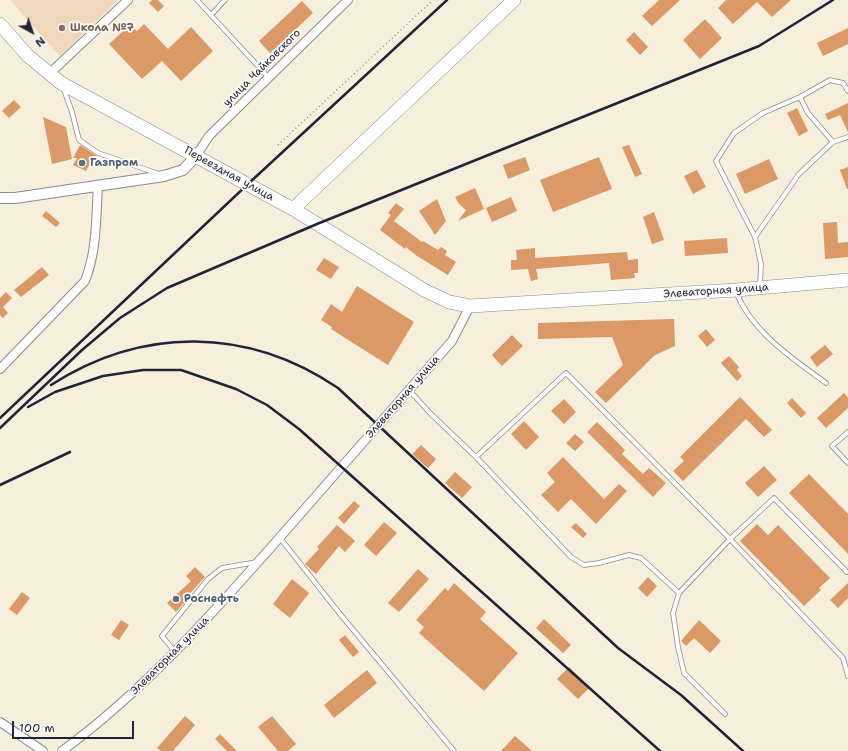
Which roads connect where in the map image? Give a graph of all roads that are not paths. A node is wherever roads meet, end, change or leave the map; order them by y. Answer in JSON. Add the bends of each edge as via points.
{"nodes":[{"id":1,"x":128,"y":0,"type":"edge"},
{"id":2,"x":197,"y":0,"type":"edge"},
{"id":3,"x":225,"y":0,"type":"edge"},
{"id":4,"x":348,"y":0,"type":"edge"},
{"id":5,"x":514,"y":0,"type":"edge"},
{"id":6,"x":211,"y":15,"type":"junction"},
{"id":7,"x":0,"y":24,"type":"edge"},
{"id":8,"x":49,"y":74,"type":"junction"},
{"id":9,"x":268,"y":76,"type":"junction"},
{"id":10,"x":61,"y":83,"type":"junction"},
{"id":11,"x":848,"y":91,"type":"edge"},
{"id":12,"x":800,"y":97,"type":"junction"},
{"id":13,"x":848,"y":137,"type":"edge"},
{"id":14,"x":833,"y":142,"type":"junction"},
{"id":15,"x":196,"y":156,"type":"junction"},
{"id":16,"x":164,"y":176,"type":"junction"},
{"id":17,"x":98,"y":185,"type":"junction"},
{"id":18,"x":0,"y":198,"type":"edge"},
{"id":19,"x":293,"y":209,"type":"junction"},
{"id":20,"x":756,"y":236,"type":"junction"},
{"id":21,"x":848,"y":280,"type":"edge"},
{"id":22,"x":759,"y":288,"type":"junction"},
{"id":23,"x":736,"y":290,"type":"junction"},
{"id":24,"x":470,"y":306,"type":"junction"},
{"id":25,"x":0,"y":369,"type":"edge"},
{"id":26,"x":826,"y":383,"type":"dead end"},
{"id":27,"x":408,"y":390,"type":"junction"},
{"id":28,"x":848,"y":432,"type":"edge"},
{"id":29,"x":476,"y":457,"type":"junction"},
{"id":30,"x":848,"y":463,"type":"edge"},
{"id":31,"x":280,"y":538,"type":"junction"},
{"id":32,"x":730,"y":539,"type":"junction"},
{"id":33,"x":259,"y":562,"type":"junction"},
{"id":34,"x":847,"y":572,"type":"dead end"},
{"id":35,"x":679,"y":593,"type":"junction"},
{"id":36,"x":175,"y":652,"type":"junction"},
{"id":37,"x":848,"y":676,"type":"edge"},
{"id":38,"x":725,"y":714,"type":"dead end"},
{"id":39,"x":0,"y":722,"type":"edge"},
{"id":40,"x":43,"y":751,"type":"edge"},
{"id":41,"x":62,"y":751,"type":"edge"},
{"id":42,"x":454,"y":751,"type":"edge"}],
"edges":[{"from":1,"to":8,"type":"street"},
{"from":2,"to":6,"type":"lane"},
{"from":3,"to":6,"type":"lane"},
{"from":4,"to":9,"type":"street","name":"улица Чайковского"},
{"from":5,"to":19,"type":"main road"},
{"from":6,"to":9,"type":"lane"},
{"from":7,"to":8,"type":"main road","name":"Переездная улица","via":[[27,55]]},
{"from":8,"to":10,"type":"main road","name":"Переездная улица"},
{"from":9,"to":15,"type":"street","name":"улица Чайковского","via":[[209,136]]},
{"from":10,"to":15,"type":"main road","name":"Переездная улица"},
{"from":10,"to":16,"type":"lane","via":[[80,140],[98,153]]},
{"from":11,"to":12,"type":"lane","via":[[844,83],[830,80]]},
{"from":12,"to":14,"type":"lane","via":[[808,113]]},
{"from":12,"to":20,"type":"lane","via":[[763,113],[734,133],[716,161]]},
{"from":13,"to":14,"type":"lane"},
{"from":14,"to":20,"type":"lane","via":[[799,174]]},
{"from":15,"to":16,"type":"street","via":[[183,170]]},
{"from":15,"to":19,"type":"main road","name":"Переездная улица"},
{"from":16,"to":17,"type":"street"},
{"from":17,"to":18,"type":"street"},
{"from":17,"to":25,"type":"street","via":[[95,242],[85,281]]},
{"from":19,"to":24,"type":"main road","name":"Переездная улица","via":[[424,290],[448,302]]},
{"from":20,"to":22,"type":"lane","via":[[761,264]]},
{"from":21,"to":22,"type":"main road","name":"Элеваторная улица"},
{"from":22,"to":23,"type":"main road","name":"Элеваторная улица"},
{"from":23,"to":24,"type":"main road","name":"Элеваторная улица"},
{"from":23,"to":26,"type":"lane","via":[[742,307],[781,352]]},
{"from":24,"to":27,"type":"street","name":"Элеваторная улица","via":[[452,341]]},
{"from":27,"to":29,"type":"lane"},
{"from":27,"to":31,"type":"street","name":"Элеваторная улица"},
{"from":28,"to":30,"type":"lane","via":[[832,446]]},
{"from":29,"to":32,"type":"lane","via":[[566,373]]},
{"from":29,"to":35,"type":"lane","via":[[571,558],[584,565],[629,555],[641,558]]},
{"from":31,"to":33,"type":"street","name":"Элеваторная улица"},
{"from":31,"to":42,"type":"lane"},
{"from":32,"to":34,"type":"lane","via":[[774,498]]},
{"from":32,"to":35,"type":"lane"},
{"from":32,"to":37,"type":"lane","via":[[843,658]]},
{"from":33,"to":36,"type":"street","name":"Элеваторная улица"},
{"from":33,"to":36,"type":"lane","via":[[222,568],[208,579],[162,636]]},
{"from":35,"to":38,"type":"lane","via":[[673,613],[684,673]]},
{"from":36,"to":41,"type":"street","name":"Элеваторная улица","via":[[134,693]]},
{"from":39,"to":40,"type":"street"}]}
